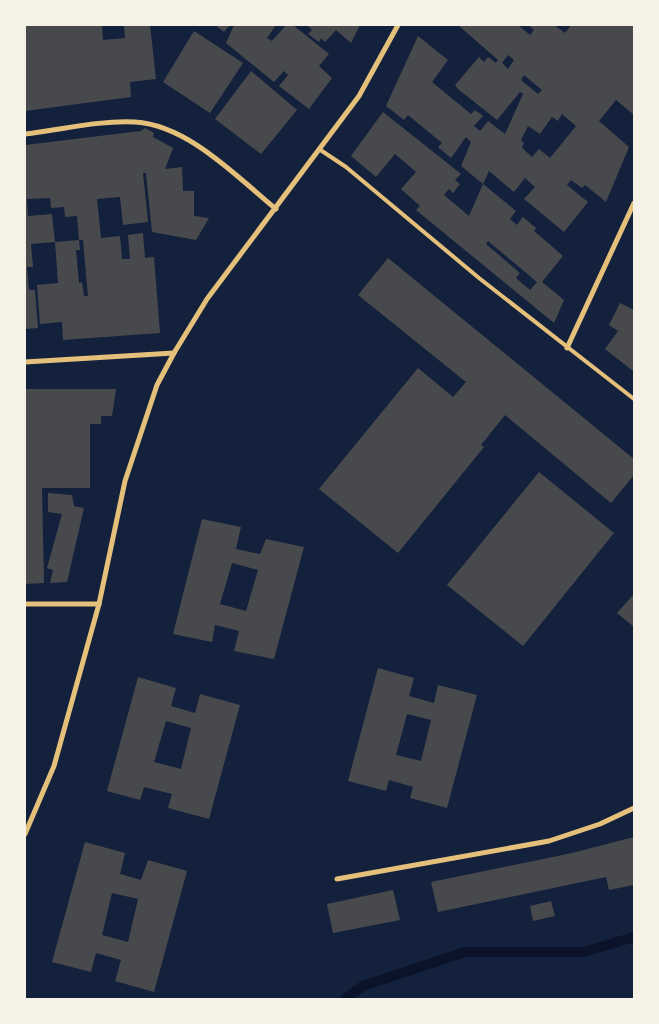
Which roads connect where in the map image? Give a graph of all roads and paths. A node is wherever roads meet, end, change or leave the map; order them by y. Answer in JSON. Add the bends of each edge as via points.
{"nodes":[{"id":1,"x":398,"y":25,"type":"edge"},
{"id":2,"x":25,"y":134,"type":"edge"},
{"id":3,"x":318,"y":148,"type":"junction"},
{"id":4,"x":634,"y":204,"type":"edge"},
{"id":5,"x":276,"y":209,"type":"junction"},
{"id":6,"x":567,"y":348,"type":"junction"},
{"id":7,"x":174,"y":353,"type":"junction"},
{"id":8,"x":25,"y":362,"type":"edge"},
{"id":9,"x":634,"y":399,"type":"edge"},
{"id":10,"x":25,"y":604,"type":"edge"},
{"id":11,"x":99,"y":604,"type":"junction"},
{"id":12,"x":634,"y":808,"type":"edge"},
{"id":13,"x":25,"y":834,"type":"edge"},
{"id":14,"x":337,"y":879,"type":"dead end"}],
"edges":[{"from":1,"to":3,"type":"street","via":[[359,96]]},
{"from":2,"to":5,"type":"street","via":[[121,122],[154,125],[177,133],[198,146]]},
{"from":3,"to":5,"type":"street"},
{"from":3,"to":6,"type":"lane","via":[[346,167]]},
{"from":4,"to":6,"type":"street"},
{"from":5,"to":7,"type":"street","via":[[207,299]]},
{"from":6,"to":9,"type":"lane"},
{"from":7,"to":8,"type":"street"},
{"from":7,"to":11,"type":"street","via":[[157,385],[125,481]]},
{"from":10,"to":11,"type":"street"},
{"from":11,"to":13,"type":"street","via":[[54,766]]},
{"from":12,"to":14,"type":"street","via":[[600,824],[549,841]]}]}
